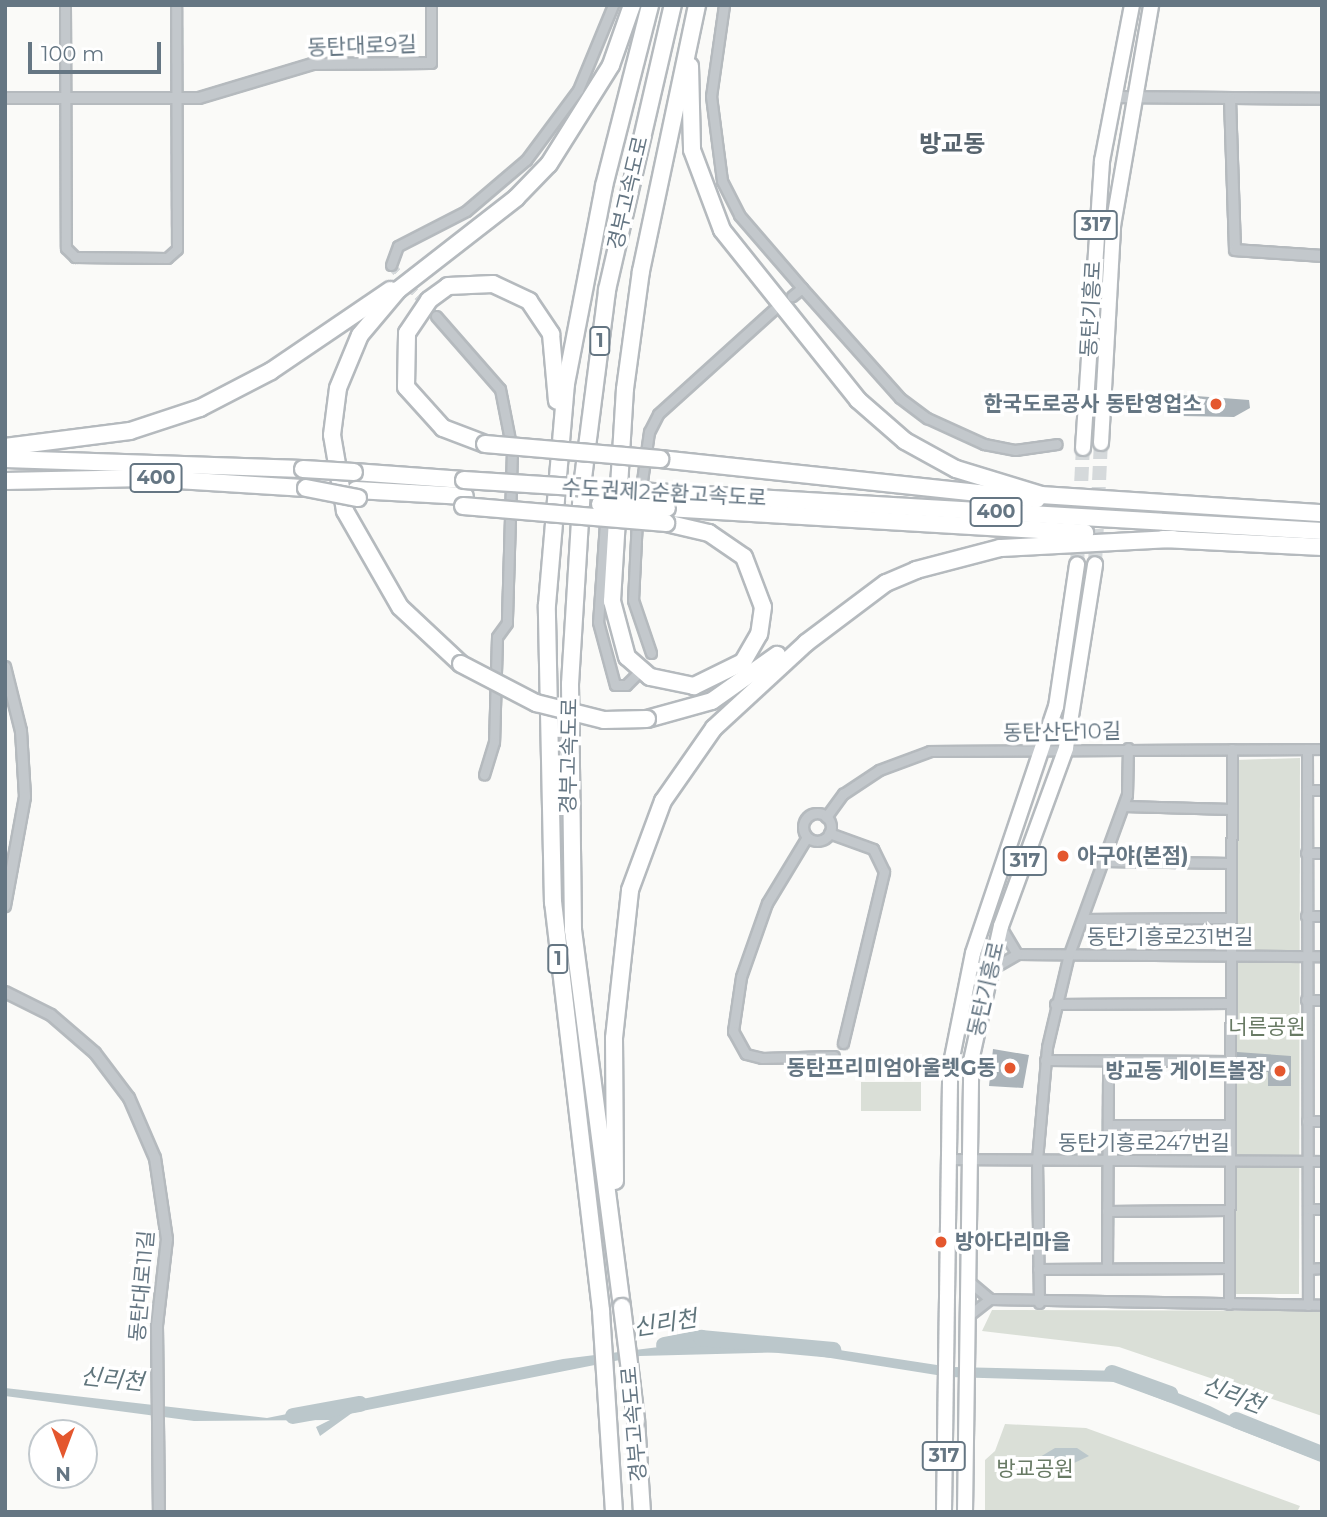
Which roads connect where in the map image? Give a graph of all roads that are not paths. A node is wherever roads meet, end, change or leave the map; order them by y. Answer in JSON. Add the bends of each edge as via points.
{"nodes":[{"id":1,"x":65,"y":5,"type":"edge"},
{"id":2,"x":176,"y":5,"type":"edge"},
{"id":3,"x":431,"y":5,"type":"edge"},
{"id":4,"x":612,"y":5,"type":"edge"},
{"id":5,"x":632,"y":5,"type":"edge"},
{"id":6,"x":650,"y":5,"type":"edge"},
{"id":7,"x":674,"y":5,"type":"edge"},
{"id":8,"x":697,"y":5,"type":"edge"},
{"id":9,"x":724,"y":5,"type":"edge"},
{"id":10,"x":1132,"y":5,"type":"edge"},
{"id":11,"x":1151,"y":5,"type":"edge"},
{"id":12,"x":430,"y":63,"type":"joint"},
{"id":13,"x":1113,"y":97,"type":"junction"},
{"id":14,"x":5,"y":98,"type":"edge"},
{"id":15,"x":66,"y":98,"type":"junction"},
{"id":16,"x":176,"y":98,"type":"junction"},
{"id":17,"x":1230,"y":99,"type":"junction"},
{"id":18,"x":1322,"y":99,"type":"edge"},
{"id":19,"x":1131,"y":100,"type":"junction"},
{"id":20,"x":1322,"y":256,"type":"edge"},
{"id":21,"x":390,"y":265,"type":"dead end"},
{"id":22,"x":431,"y":265,"type":"junction"},
{"id":23,"x":802,"y":288,"type":"junction"},
{"id":24,"x":792,"y":296,"type":"dead end"},
{"id":25,"x":773,"y":310,"type":"dead end"},
{"id":26,"x":436,"y":316,"type":"tunnel mouth"},
{"id":27,"x":1101,"y":443,"type":"tunnel mouth"},
{"id":28,"x":1057,"y":444,"type":"dead end"},
{"id":29,"x":5,"y":447,"type":"edge"},
{"id":30,"x":1083,"y":448,"type":"tunnel mouth"},
{"id":31,"x":5,"y":459,"type":"edge"},
{"id":32,"x":556,"y":473,"type":"junction"},
{"id":33,"x":5,"y":481,"type":"edge"},
{"id":34,"x":464,"y":494,"type":"junction"},
{"id":35,"x":1092,"y":500,"type":"junction"},
{"id":36,"x":668,"y":508,"type":"junction"},
{"id":37,"x":1322,"y":513,"type":"edge"},
{"id":38,"x":605,"y":523,"type":"dead end"},
{"id":39,"x":1322,"y":531,"type":"edge"},
{"id":40,"x":1173,"y":539,"type":"junction"},
{"id":41,"x":1322,"y":547,"type":"edge"},
{"id":42,"x":1095,"y":564,"type":"tunnel mouth"},
{"id":43,"x":1077,"y":565,"type":"tunnel mouth"},
{"id":44,"x":886,"y":583,"type":"junction"},
{"id":45,"x":651,"y":653,"type":"dead end"},
{"id":46,"x":5,"y":667,"type":"edge"},
{"id":47,"x":639,"y":672,"type":"dead end"},
{"id":48,"x":1066,"y":748,"type":"junction"},
{"id":49,"x":1128,"y":748,"type":"junction"},
{"id":50,"x":1232,"y":749,"type":"junction"},
{"id":51,"x":1307,"y":749,"type":"junction"},
{"id":52,"x":1322,"y":749,"type":"edge"},
{"id":53,"x":1045,"y":752,"type":"junction"},
{"id":54,"x":484,"y":774,"type":"dead end"},
{"id":55,"x":1307,"y":790,"type":"junction"},
{"id":56,"x":1322,"y":790,"type":"edge"},
{"id":57,"x":1124,"y":806,"type":"junction"},
{"id":58,"x":1231,"y":809,"type":"junction"},
{"id":59,"x":826,"y":817,"type":"junction"},
{"id":60,"x":829,"y":833,"type":"junction"},
{"id":61,"x":807,"y":837,"type":"junction"},
{"id":62,"x":1306,"y":853,"type":"junction"},
{"id":63,"x":1322,"y":853,"type":"edge"},
{"id":64,"x":1104,"y":861,"type":"junction"},
{"id":65,"x":1230,"y":863,"type":"junction"},
{"id":66,"x":5,"y":906,"type":"edge"},
{"id":67,"x":1306,"y":916,"type":"junction"},
{"id":68,"x":1322,"y":916,"type":"edge"},
{"id":69,"x":1229,"y":918,"type":"junction"},
{"id":70,"x":1083,"y":919,"type":"junction"},
{"id":71,"x":1001,"y":926,"type":"junction"},
{"id":72,"x":1017,"y":954,"type":"junction"},
{"id":73,"x":1069,"y":954,"type":"junction"},
{"id":74,"x":1228,"y":955,"type":"junction"},
{"id":75,"x":1305,"y":956,"type":"junction"},
{"id":76,"x":1322,"y":956,"type":"edge"},
{"id":77,"x":987,"y":974,"type":"junction"},
{"id":78,"x":5,"y":992,"type":"edge"},
{"id":79,"x":1306,"y":1000,"type":"junction"},
{"id":80,"x":1322,"y":1000,"type":"edge"},
{"id":81,"x":1229,"y":1003,"type":"junction"},
{"id":82,"x":1055,"y":1004,"type":"junction"},
{"id":83,"x":843,"y":1043,"type":"dead end"},
{"id":84,"x":834,"y":1056,"type":"dead end"},
{"id":85,"x":1045,"y":1060,"type":"junction"},
{"id":86,"x":1108,"y":1060,"type":"junction"},
{"id":87,"x":1229,"y":1060,"type":"junction"},
{"id":88,"x":1307,"y":1121,"type":"junction"},
{"id":89,"x":1322,"y":1121,"type":"edge"},
{"id":90,"x":1108,"y":1125,"type":"junction"},
{"id":91,"x":1229,"y":1125,"type":"junction"},
{"id":92,"x":944,"y":1159,"type":"junction"},
{"id":93,"x":966,"y":1159,"type":"junction"},
{"id":94,"x":1037,"y":1160,"type":"junction"},
{"id":95,"x":1108,"y":1160,"type":"junction"},
{"id":96,"x":1229,"y":1160,"type":"junction"},
{"id":97,"x":1308,"y":1161,"type":"junction"},
{"id":98,"x":1322,"y":1161,"type":"edge"},
{"id":99,"x":1308,"y":1209,"type":"junction"},
{"id":100,"x":1322,"y":1209,"type":"edge"},
{"id":101,"x":1229,"y":1210,"type":"junction"},
{"id":102,"x":1107,"y":1211,"type":"junction"},
{"id":103,"x":617,"y":1244,"type":"junction"},
{"id":104,"x":1107,"y":1268,"type":"junction"},
{"id":105,"x":1229,"y":1268,"type":"junction"},
{"id":106,"x":1322,"y":1268,"type":"edge"},
{"id":107,"x":1038,"y":1269,"type":"junction"},
{"id":108,"x":1308,"y":1269,"type":"junction"},
{"id":109,"x":965,"y":1274,"type":"junction"},
{"id":110,"x":990,"y":1299,"type":"junction"},
{"id":111,"x":1039,"y":1303,"type":"junction"},
{"id":112,"x":1229,"y":1304,"type":"junction"},
{"id":113,"x":1308,"y":1305,"type":"junction"},
{"id":114,"x":1322,"y":1305,"type":"edge"},
{"id":115,"x":965,"y":1326,"type":"junction"},
{"id":116,"x":159,"y":1512,"type":"edge"},
{"id":117,"x":614,"y":1512,"type":"edge"},
{"id":118,"x":642,"y":1512,"type":"edge"},
{"id":119,"x":944,"y":1512,"type":"edge"},
{"id":120,"x":965,"y":1512,"type":"edge"}],
"edges":[{"from":1,"to":15,"type":"street"},
{"from":2,"to":16,"type":"street"},
{"from":3,"to":12,"type":"street"},
{"from":4,"to":21,"type":"street","via":[[578,90],[526,160],[466,211],[398,246]]},
{"from":5,"to":22,"type":"highway","via":[[611,65],[549,164],[516,198]]},
{"from":6,"to":32,"type":"highway","name":"경부고속도로","number":"1","via":[[604,186]]},
{"from":7,"to":103,"type":"highway","name":"경부고속도로","number":"1","via":[[607,290],[582,486],[570,684],[573,930]]},
{"from":8,"to":35,"type":"highway","via":[[692,150],[707,202],[750,269],[858,400],[905,441],[956,469],[1041,495]]},
{"from":8,"to":36,"type":"highway","via":[[641,271],[625,389],[612,601],[626,657],[650,677],[694,686],[717,680],[743,662],[759,634],[759,585],[744,557]]},
{"from":9,"to":23,"type":"street","via":[[711,96],[722,181],[739,215]]},
{"from":10,"to":13,"type":"main road","name":"동탄기흥로","number":"317"},
{"from":11,"to":19,"type":"main road","name":"동탄기흥로","number":"317"},
{"from":12,"to":16,"type":"street","name":"동탄대로9길","via":[[312,64],[219,95]]},
{"from":13,"to":19,"type":"street"},
{"from":13,"to":30,"type":"main road","name":"동탄기흥로","number":"317","via":[[1095,228]]},
{"from":14,"to":15,"type":"street","name":"동탄대로9길"},
{"from":15,"to":16,"type":"street","name":"동탄대로9길"},
{"from":15,"to":16,"type":"street","via":[[69,255],[167,258],[177,249]]},
{"from":17,"to":18,"type":"street"},
{"from":17,"to":19,"type":"street"},
{"from":17,"to":20,"type":"street","via":[[1235,250]]},
{"from":19,"to":27,"type":"main road","name":"동탄기흥로","number":"317","via":[[1113,226]]},
{"from":22,"to":29,"type":"highway","via":[[271,371],[200,408],[130,431]]},
{"from":22,"to":44,"type":"highway","bridge":true,"via":[[359,335],[338,388],[332,435],[345,512],[371,564],[400,607],[461,664],[536,703],[604,720],[647,719],[712,701]]},
{"from":23,"to":24,"type":"street"},
{"from":23,"to":28,"type":"street","via":[[900,398],[926,418],[984,444],[1015,450]]},
{"from":25,"to":45,"type":"street","via":[[671,399],[649,432],[633,600]]},
{"from":26,"to":54,"type":"street","via":[[500,389],[512,450],[507,623],[497,637],[494,742]]},
{"from":31,"to":34,"type":"highway","name":"수도권제2순환고속도로","number":"400","bridge":true,"via":[[354,472]]},
{"from":32,"to":35,"type":"highway","bridge":true,"via":[[554,354],[543,316],[512,289],[472,282],[448,286],[414,317],[404,346],[403,374],[412,400],[430,419],[485,444],[660,459],[952,494]]},
{"from":32,"to":117,"type":"highway","name":"경부고속도로","number":"1","via":[[547,605],[549,847],[601,1310]]},
{"from":33,"to":34,"type":"highway","number":"400","bridge":true,"via":[[145,478],[357,494]]},
{"from":34,"to":36,"type":"highway","bridge":true},
{"from":34,"to":36,"type":"highway","name":"수도권제2순환고속도로","number":"400","bridge":true},
{"from":35,"to":37,"type":"highway"},
{"from":36,"to":39,"type":"highway","name":"수도권제2순환고속도로","number":"400"},
{"from":36,"to":40,"type":"highway","name":"수도권제2순환고속도로","number":"400"},
{"from":38,"to":47,"type":"street","via":[[598,621],[615,685],[626,685]]},
{"from":40,"to":41,"type":"highway","name":"수도권제2순환고속도로","number":"400"},
{"from":40,"to":44,"type":"highway","via":[[1000,548]]},
{"from":42,"to":48,"type":"main road","name":"동탄기흥로","number":"317"},
{"from":43,"to":53,"type":"main road","name":"동탄기흥로","number":"317","via":[[1069,649]]},
{"from":44,"to":103,"type":"highway","via":[[806,643],[714,728],[678,776],[647,834],[630,890],[617,993]]},
{"from":46,"to":66,"type":"street","via":[[21,731],[24,786],[21,841]]},
{"from":48,"to":49,"type":"street","name":"동탄산단10길"},
{"from":48,"to":53,"type":"street","name":"동탄산단10길"},
{"from":48,"to":71,"type":"main road","name":"동탄기흥로","number":"317"},
{"from":49,"to":50,"type":"street","name":"동탄산단10길"},
{"from":49,"to":57,"type":"street"},
{"from":50,"to":51,"type":"street","name":"동탄산단10길"},
{"from":50,"to":58,"type":"street"},
{"from":51,"to":52,"type":"street","name":"동탄산단10길"},
{"from":51,"to":55,"type":"street"},
{"from":53,"to":59,"type":"street","name":"동탄산단10길","via":[[930,751],[879,769],[843,794]]},
{"from":53,"to":92,"type":"main road","name":"동탄기흥로","number":"317","via":[[963,991]]},
{"from":55,"to":56,"type":"street"},
{"from":55,"to":62,"type":"street"},
{"from":57,"to":58,"type":"street"},
{"from":57,"to":64,"type":"street"},
{"from":58,"to":65,"type":"street"},
{"from":59,"to":60,"type":"street"},
{"from":59,"to":61,"type":"street","name":"동탄산단10길","via":[[808,816]]},
{"from":60,"to":61,"type":"street","via":[[819,841]]},
{"from":60,"to":83,"type":"street","via":[[873,849],[884,872]]},
{"from":61,"to":84,"type":"street","via":[[766,903],[741,977],[733,1031],[746,1054],[762,1058]]},
{"from":62,"to":63,"type":"street"},
{"from":62,"to":67,"type":"street"},
{"from":64,"to":65,"type":"street"},
{"from":64,"to":70,"type":"street"},
{"from":65,"to":69,"type":"street"},
{"from":67,"to":68,"type":"street"},
{"from":67,"to":75,"type":"street"},
{"from":69,"to":70,"type":"street"},
{"from":69,"to":74,"type":"street"},
{"from":70,"to":73,"type":"street"},
{"from":71,"to":72,"type":"street"},
{"from":71,"to":77,"type":"main road","name":"동탄기흥로","number":"317"},
{"from":72,"to":73,"type":"street","name":"동탄기흥로231번길"},
{"from":72,"to":77,"type":"street"},
{"from":73,"to":74,"type":"street","name":"동탄기흥로231번길"},
{"from":73,"to":82,"type":"street"},
{"from":74,"to":75,"type":"street","name":"동탄기흥로231번길"},
{"from":74,"to":81,"type":"street"},
{"from":75,"to":76,"type":"street","name":"동탄기흥로231번길"},
{"from":75,"to":79,"type":"street"},
{"from":77,"to":93,"type":"main road","name":"동탄기흥로","number":"317","via":[[971,1061]]},
{"from":78,"to":116,"type":"street","name":"동탄대로11길","via":[[85,1042],[121,1086],[144,1129],[166,1218],[156,1356]]},
{"from":79,"to":80,"type":"street"},
{"from":79,"to":88,"type":"street"},
{"from":81,"to":82,"type":"street"},
{"from":81,"to":87,"type":"street"},
{"from":82,"to":85,"type":"street"},
{"from":85,"to":86,"type":"street"},
{"from":85,"to":94,"type":"street"},
{"from":86,"to":87,"type":"street"},
{"from":86,"to":90,"type":"street"},
{"from":87,"to":91,"type":"street"},
{"from":88,"to":89,"type":"street"},
{"from":88,"to":97,"type":"street"},
{"from":90,"to":91,"type":"street"},
{"from":90,"to":95,"type":"street"},
{"from":91,"to":96,"type":"street"},
{"from":92,"to":93,"type":"street","name":"동탄기흥로247번길"},
{"from":92,"to":119,"type":"main road","name":"동탄기흥로","number":"317"},
{"from":93,"to":94,"type":"street","name":"동탄기흥로247번길"},
{"from":93,"to":109,"type":"main road","name":"동탄기흥로","number":"317"},
{"from":94,"to":95,"type":"street","name":"동탄기흥로247번길"},
{"from":94,"to":107,"type":"street"},
{"from":95,"to":96,"type":"street","name":"동탄기흥로247번길"},
{"from":95,"to":102,"type":"street"},
{"from":96,"to":97,"type":"street","name":"동탄기흥로247번길"},
{"from":96,"to":101,"type":"street"},
{"from":97,"to":98,"type":"street","name":"동탄기흥로247번길"},
{"from":97,"to":99,"type":"street"},
{"from":99,"to":100,"type":"street"},
{"from":99,"to":108,"type":"street"},
{"from":101,"to":102,"type":"street"},
{"from":101,"to":105,"type":"street"},
{"from":102,"to":104,"type":"street"},
{"from":103,"to":118,"type":"highway","name":"경부고속도로","number":"1","bridge":true},
{"from":104,"to":105,"type":"street"},
{"from":104,"to":107,"type":"street"},
{"from":105,"to":112,"type":"street"},
{"from":106,"to":108,"type":"street"},
{"from":107,"to":111,"type":"street"},
{"from":108,"to":113,"type":"street"},
{"from":109,"to":110,"type":"street"},
{"from":109,"to":115,"type":"main road","name":"동탄기흥로","number":"317"},
{"from":110,"to":111,"type":"street"},
{"from":110,"to":115,"type":"street"},
{"from":111,"to":112,"type":"street"},
{"from":112,"to":113,"type":"street"},
{"from":113,"to":114,"type":"street"},
{"from":115,"to":120,"type":"main road","name":"동탄기흥로","number":"317"}]}
